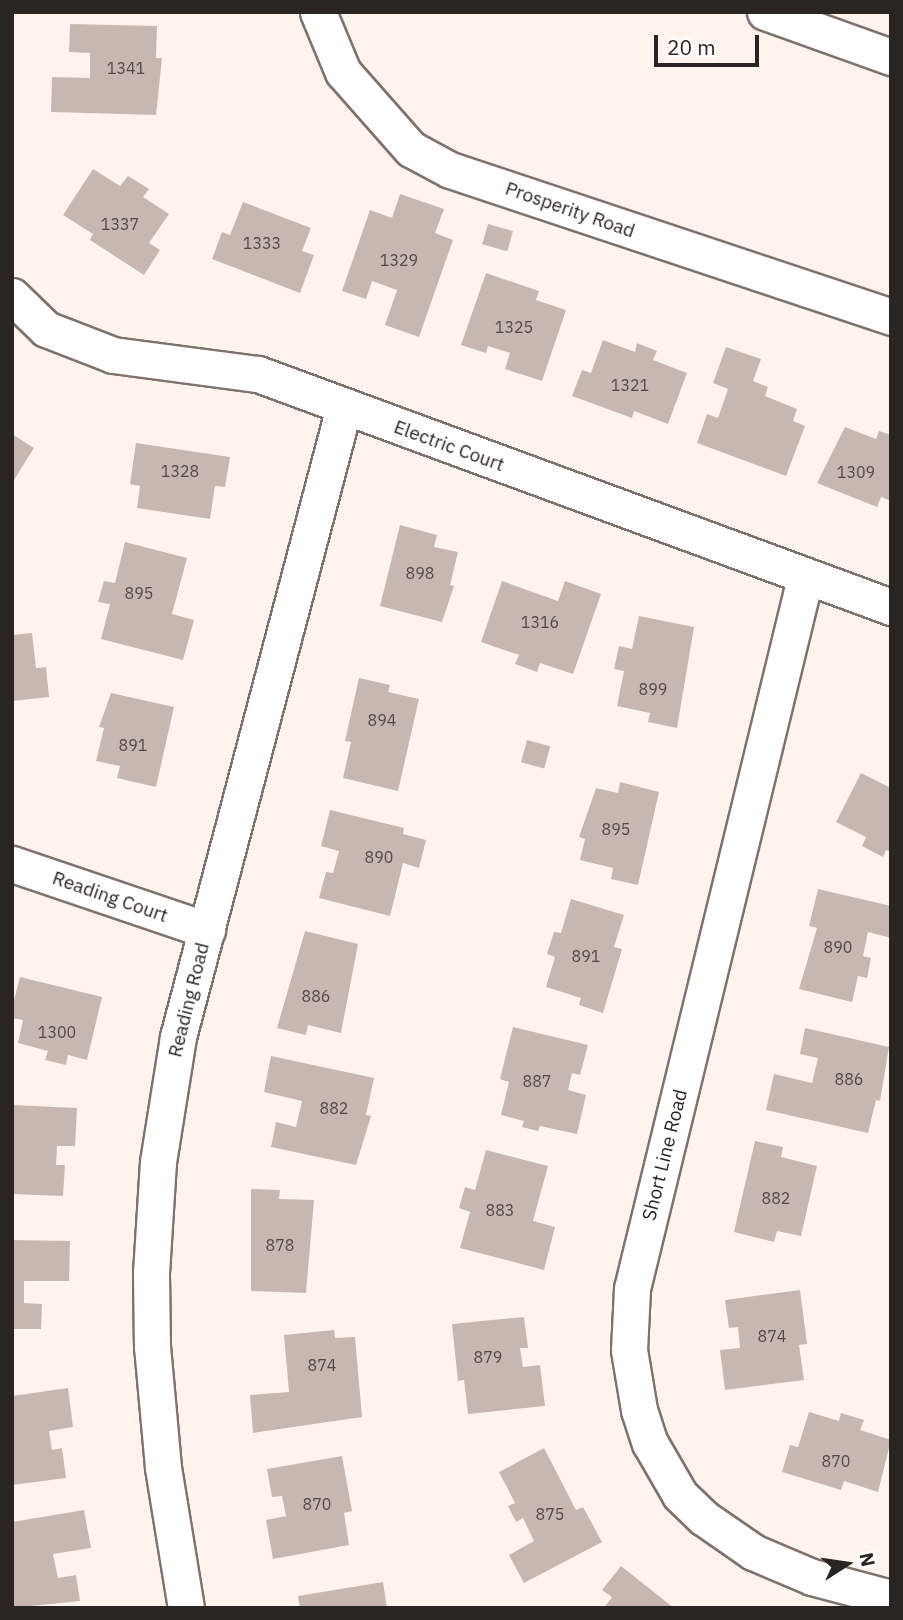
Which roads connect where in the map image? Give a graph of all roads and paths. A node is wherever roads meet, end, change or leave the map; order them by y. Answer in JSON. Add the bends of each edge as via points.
{"nodes":[{"id":1,"x":318,"y":12,"type":"edge"},
{"id":2,"x":765,"y":12,"type":"edge"},
{"id":3,"x":891,"y":57,"type":"edge"},
{"id":4,"x":12,"y":296,"type":"edge"},
{"id":5,"x":891,"y":317,"type":"edge"},
{"id":6,"x":344,"y":407,"type":"junction"},
{"id":7,"x":805,"y":578,"type":"junction"},
{"id":8,"x":891,"y":607,"type":"edge"},
{"id":9,"x":12,"y":864,"type":"edge"},
{"id":10,"x":207,"y":930,"type":"junction"},
{"id":11,"x":891,"y":1598,"type":"edge"},
{"id":12,"x":186,"y":1608,"type":"edge"}],
"edges":[{"from":1,"to":5,"type":"street","name":"Prosperity Road","via":[[343,72],[411,149],[450,170]]},
{"from":2,"to":3,"type":"street"},
{"from":4,"to":6,"type":"street","name":"Electric Court","via":[[46,329],[113,355],[258,374]]},
{"from":6,"to":7,"type":"street","name":"Electric Court"},
{"from":6,"to":10,"type":"street","name":"Reading Road"},
{"from":7,"to":8,"type":"street","name":"Electric Court"},
{"from":7,"to":11,"type":"street","name":"Short Line Road","via":[[632,1289],[629,1350],[650,1443],[680,1495],[704,1518],[753,1552],[812,1577]]},
{"from":9,"to":10,"type":"street","name":"Reading Court"},
{"from":10,"to":12,"type":"street","name":"Reading Road","via":[[178,1037],[158,1162],[150,1273],[163,1467]]}]}
